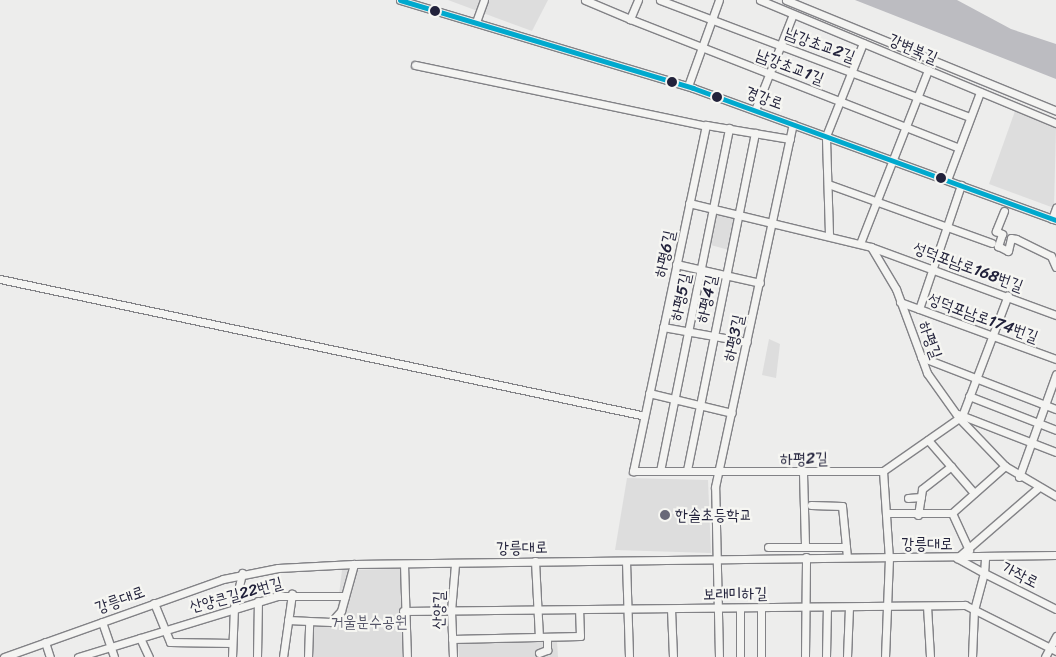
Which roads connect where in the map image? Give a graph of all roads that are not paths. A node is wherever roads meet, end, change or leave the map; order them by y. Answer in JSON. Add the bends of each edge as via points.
{"nodes":[{"id":1,"x":401,"y":0,"type":"edge"},
{"id":2,"x":484,"y":0,"type":"edge"},
{"id":3,"x":585,"y":0,"type":"edge"},
{"id":4,"x":638,"y":0,"type":"edge"},
{"id":5,"x":660,"y":0,"type":"edge"},
{"id":6,"x":719,"y":0,"type":"edge"},
{"id":7,"x":760,"y":0,"type":"edge"},
{"id":8,"x":786,"y":0,"type":"edge"},
{"id":9,"x":793,"y":14,"type":"junction"},
{"id":10,"x":630,"y":19,"type":"junction"},
{"id":11,"x":712,"y":19,"type":"junction"},
{"id":12,"x":476,"y":22,"type":"junction"},
{"id":13,"x":863,"y":43,"type":"junction"},
{"id":14,"x":782,"y":46,"type":"junction"},
{"id":15,"x":700,"y":48,"type":"junction"},
{"id":16,"x":415,"y":65,"type":"dead end"},
{"id":17,"x":928,"y":70,"type":"junction"},
{"id":18,"x":851,"y":71,"type":"junction"},
{"id":19,"x":770,"y":74,"type":"junction"},
{"id":20,"x":688,"y":86,"type":"junction"},
{"id":21,"x":980,"y":92,"type":"junction"},
{"id":22,"x":917,"y":96,"type":"junction"},
{"id":23,"x":840,"y":100,"type":"junction"},
{"id":24,"x":755,"y":110,"type":"junction"},
{"id":25,"x":1056,"y":111,"type":"edge"},
{"id":26,"x":970,"y":117,"type":"junction"},
{"id":27,"x":793,"y":124,"type":"junction"},
{"id":28,"x":1056,"y":124,"type":"edge"},
{"id":29,"x":703,"y":125,"type":"dead end"},
{"id":30,"x":905,"y":125,"type":"junction"},
{"id":31,"x":729,"y":128,"type":"junction"},
{"id":32,"x":755,"y":133,"type":"junction"},
{"id":33,"x":826,"y":136,"type":"junction"},
{"id":34,"x":790,"y":139,"type":"junction"},
{"id":35,"x":959,"y":148,"type":"junction"},
{"id":36,"x":891,"y":159,"type":"junction"},
{"id":37,"x":947,"y":180,"type":"junction"},
{"id":38,"x":828,"y":184,"type":"junction"},
{"id":39,"x":961,"y":185,"type":"junction"},
{"id":40,"x":875,"y":202,"type":"junction"},
{"id":41,"x":690,"y":203,"type":"junction"},
{"id":42,"x":713,"y":208,"type":"junction"},
{"id":43,"x":1056,"y":208,"type":"edge"},
{"id":44,"x":1004,"y":211,"type":"dead end"},
{"id":45,"x":738,"y":214,"type":"junction"},
{"id":46,"x":1054,"y":219,"type":"edge"},
{"id":47,"x":773,"y":221,"type":"junction"},
{"id":48,"x":946,"y":229,"type":"junction"},
{"id":49,"x":829,"y":234,"type":"junction"},
{"id":50,"x":1002,"y":234,"type":"junction"},
{"id":51,"x":1011,"y":238,"type":"junction"},
{"id":52,"x":861,"y":241,"type":"junction"},
{"id":53,"x":992,"y":243,"type":"dead end"},
{"id":54,"x":871,"y":247,"type":"junction"},
{"id":55,"x":676,"y":264,"type":"junction"},
{"id":56,"x":1056,"y":267,"type":"edge"},
{"id":57,"x":932,"y":268,"type":"junction"},
{"id":58,"x":700,"y":270,"type":"junction"},
{"id":59,"x":726,"y":277,"type":"junction"},
{"id":60,"x":0,"y":279,"type":"edge"},
{"id":61,"x":760,"y":283,"type":"junction"},
{"id":62,"x":1008,"y":295,"type":"junction"},
{"id":63,"x":900,"y":302,"type":"junction"},
{"id":64,"x":919,"y":309,"type":"junction"},
{"id":65,"x":1056,"y":315,"type":"edge"},
{"id":66,"x":663,"y":327,"type":"junction"},
{"id":67,"x":688,"y":331,"type":"junction"},
{"id":68,"x":714,"y":336,"type":"junction"},
{"id":69,"x":993,"y":336,"type":"junction"},
{"id":70,"x":747,"y":342,"type":"junction"},
{"id":71,"x":921,"y":357,"type":"junction"},
{"id":72,"x":1056,"y":359,"type":"edge"},
{"id":73,"x":1056,"y":374,"type":"edge"},
{"id":74,"x":976,"y":378,"type":"junction"},
{"id":75,"x":649,"y":394,"type":"junction"},
{"id":76,"x":969,"y":396,"type":"junction"},
{"id":77,"x":674,"y":398,"type":"junction"},
{"id":78,"x":700,"y":405,"type":"junction"},
{"id":79,"x":1046,"y":406,"type":"junction"},
{"id":80,"x":1056,"y":409,"type":"edge"},
{"id":81,"x":732,"y":413,"type":"junction"},
{"id":82,"x":641,"y":415,"type":"dead end"},
{"id":83,"x":959,"y":416,"type":"junction"},
{"id":84,"x":1039,"y":423,"type":"junction"},
{"id":85,"x":1056,"y":430,"type":"edge"},
{"id":86,"x":928,"y":440,"type":"junction"},
{"id":87,"x":1030,"y":442,"type":"junction"},
{"id":88,"x":1056,"y":452,"type":"edge"},
{"id":89,"x":951,"y":466,"type":"junction"},
{"id":90,"x":1005,"y":466,"type":"junction"},
{"id":91,"x":687,"y":470,"type":"junction"},
{"id":92,"x":633,"y":471,"type":"joint"},
{"id":93,"x":883,"y":471,"type":"junction"},
{"id":94,"x":660,"y":472,"type":"junction"},
{"id":95,"x":803,"y":472,"type":"junction"},
{"id":96,"x":719,"y":473,"type":"junction"},
{"id":97,"x":1019,"y":477,"type":"junction"},
{"id":98,"x":1039,"y":487,"type":"junction"},
{"id":99,"x":974,"y":493,"type":"junction"},
{"id":100,"x":1056,"y":496,"type":"edge"},
{"id":101,"x":921,"y":497,"type":"junction"},
{"id":102,"x":908,"y":498,"type":"dead end"},
{"id":103,"x":811,"y":505,"type":"dead end"},
{"id":104,"x":886,"y":513,"type":"junction"},
{"id":105,"x":952,"y":513,"type":"junction"},
{"id":106,"x":918,"y":515,"type":"junction"},
{"id":107,"x":805,"y":546,"type":"junction"},
{"id":108,"x":768,"y":547,"type":"dead end"},
{"id":109,"x":846,"y":548,"type":"junction"},
{"id":110,"x":968,"y":550,"type":"junction"},
{"id":111,"x":1056,"y":556,"type":"edge"},
{"id":112,"x":806,"y":557,"type":"junction"},
{"id":113,"x":847,"y":558,"type":"junction"},
{"id":114,"x":889,"y":558,"type":"junction"},
{"id":115,"x":957,"y":558,"type":"junction"},
{"id":116,"x":717,"y":559,"type":"junction"},
{"id":117,"x":985,"y":559,"type":"junction"},
{"id":118,"x":535,"y":561,"type":"junction"},
{"id":119,"x":626,"y":561,"type":"junction"},
{"id":120,"x":354,"y":564,"type":"junction"},
{"id":121,"x":404,"y":564,"type":"junction"},
{"id":122,"x":455,"y":564,"type":"junction"},
{"id":123,"x":242,"y":573,"type":"junction"},
{"id":124,"x":984,"y":573,"type":"junction"},
{"id":125,"x":292,"y":594,"type":"junction"},
{"id":126,"x":345,"y":596,"type":"junction"},
{"id":127,"x":258,"y":601,"type":"junction"},
{"id":128,"x":154,"y":603,"type":"junction"},
{"id":129,"x":885,"y":606,"type":"junction"},
{"id":130,"x":927,"y":606,"type":"junction"},
{"id":131,"x":807,"y":607,"type":"junction"},
{"id":132,"x":827,"y":607,"type":"junction"},
{"id":133,"x":849,"y":607,"type":"junction"},
{"id":134,"x":234,"y":608,"type":"junction"},
{"id":135,"x":720,"y":608,"type":"junction"},
{"id":136,"x":740,"y":608,"type":"junction"},
{"id":137,"x":761,"y":608,"type":"junction"},
{"id":138,"x":630,"y":609,"type":"junction"},
{"id":139,"x":672,"y":609,"type":"junction"},
{"id":140,"x":1056,"y":609,"type":"edge"},
{"id":141,"x":539,"y":610,"type":"junction"},
{"id":142,"x":579,"y":610,"type":"junction"},
{"id":143,"x":974,"y":610,"type":"junction"},
{"id":144,"x":403,"y":611,"type":"junction"},
{"id":145,"x":450,"y":611,"type":"junction"},
{"id":146,"x":288,"y":620,"type":"junction"},
{"id":147,"x":102,"y":622,"type":"junction"},
{"id":148,"x":309,"y":623,"type":"junction"},
{"id":149,"x":167,"y":629,"type":"junction"},
{"id":150,"x":1056,"y":636,"type":"edge"},
{"id":151,"x":539,"y":637,"type":"junction"},
{"id":152,"x":547,"y":637,"type":"junction"},
{"id":153,"x":140,"y":638,"type":"junction"},
{"id":154,"x":452,"y":639,"type":"junction"},
{"id":155,"x":45,"y":642,"type":"junction"},
{"id":156,"x":232,"y":643,"type":"junction"},
{"id":157,"x":111,"y":646,"type":"junction"},
{"id":158,"x":1053,"y":649,"type":"edge"},
{"id":159,"x":539,"y":653,"type":"dead end"},
{"id":160,"x":4,"y":657,"type":"edge"},
{"id":161,"x":50,"y":657,"type":"edge"},
{"id":162,"x":81,"y":657,"type":"edge"},
{"id":163,"x":114,"y":657,"type":"edge"},
{"id":164,"x":149,"y":657,"type":"edge"},
{"id":165,"x":232,"y":657,"type":"edge"},
{"id":166,"x":257,"y":657,"type":"edge"},
{"id":167,"x":283,"y":657,"type":"edge"},
{"id":168,"x":308,"y":657,"type":"edge"},
{"id":169,"x":407,"y":657,"type":"edge"},
{"id":170,"x":453,"y":657,"type":"edge"},
{"id":171,"x":629,"y":657,"type":"edge"},
{"id":172,"x":673,"y":657,"type":"edge"},
{"id":173,"x":719,"y":657,"type":"edge"},
{"id":174,"x":740,"y":657,"type":"edge"},
{"id":175,"x":761,"y":657,"type":"edge"},
{"id":176,"x":805,"y":657,"type":"edge"},
{"id":177,"x":826,"y":657,"type":"edge"},
{"id":178,"x":847,"y":657,"type":"edge"},
{"id":179,"x":885,"y":657,"type":"edge"},
{"id":180,"x":930,"y":657,"type":"edge"},
{"id":181,"x":972,"y":657,"type":"edge"},
{"id":182,"x":1045,"y":657,"type":"edge"}],
"edges":[{"from":1,"to":12,"type":"street","name":"경강로"},
{"from":2,"to":12,"type":"street"},
{"from":3,"to":10,"type":"street","name":"남강초교1길"},
{"from":4,"to":10,"type":"street"},
{"from":5,"to":11,"type":"street","name":"남강초교2길"},
{"from":6,"to":11,"type":"street"},
{"from":7,"to":9,"type":"street","name":"강변북길"},
{"from":8,"to":25,"type":"street"},
{"from":9,"to":13,"type":"street","name":"강변북길"},
{"from":9,"to":14,"type":"street"},
{"from":10,"to":15,"type":"street","name":"남강초교1길"},
{"from":11,"to":14,"type":"street","name":"남강초교2길"},
{"from":11,"to":15,"type":"street"},
{"from":12,"to":20,"type":"street","name":"경강로"},
{"from":13,"to":17,"type":"street","name":"강변북길"},
{"from":13,"to":18,"type":"street"},
{"from":14,"to":18,"type":"street","name":"남강초교2길"},
{"from":14,"to":19,"type":"street"},
{"from":15,"to":19,"type":"street","name":"남강초교1길"},
{"from":15,"to":20,"type":"street"},
{"from":16,"to":29,"type":"street"},
{"from":17,"to":21,"type":"street","name":"강변북길"},
{"from":17,"to":22,"type":"street"},
{"from":18,"to":22,"type":"street","name":"남강초교2길"},
{"from":18,"to":23,"type":"street"},
{"from":19,"to":23,"type":"street","name":"남강초교1길"},
{"from":19,"to":24,"type":"street"},
{"from":20,"to":24,"type":"street","name":"경강로"},
{"from":21,"to":26,"type":"street"},
{"from":21,"to":28,"type":"street","name":"강변북길"},
{"from":22,"to":26,"type":"street","name":"남강초교2길"},
{"from":22,"to":30,"type":"street"},
{"from":23,"to":30,"type":"street","name":"남강초교1길"},
{"from":23,"to":33,"type":"street"},
{"from":24,"to":27,"type":"street","name":"경강로"},
{"from":26,"to":35,"type":"street"},
{"from":27,"to":33,"type":"street","name":"경강로"},
{"from":27,"to":34,"type":"street","name":"하평3길"},
{"from":30,"to":35,"type":"street","name":"남강초교1길"},
{"from":30,"to":36,"type":"street"},
{"from":31,"to":32,"type":"street","name":"하평6길"},
{"from":31,"to":41,"type":"street","name":"하평6길","via":[[706,125]]},
{"from":31,"to":42,"type":"street","name":"하평5길"},
{"from":32,"to":34,"type":"street","name":"하평6길"},
{"from":32,"to":45,"type":"street","name":"하평4길"},
{"from":33,"to":36,"type":"street","name":"경강로"},
{"from":33,"to":38,"type":"street"},
{"from":34,"to":47,"type":"street","name":"하평3길"},
{"from":35,"to":37,"type":"street"},
{"from":36,"to":37,"type":"street","name":"경강로"},
{"from":36,"to":40,"type":"street"},
{"from":37,"to":39,"type":"street","name":"경강로"},
{"from":38,"to":40,"type":"street"},
{"from":38,"to":49,"type":"street"},
{"from":39,"to":46,"type":"street","name":"경강로"},
{"from":39,"to":48,"type":"street"},
{"from":40,"to":48,"type":"street"},
{"from":40,"to":52,"type":"street"},
{"from":41,"to":42,"type":"street"},
{"from":41,"to":55,"type":"street","name":"하평6길"},
{"from":42,"to":45,"type":"street"},
{"from":42,"to":58,"type":"street","name":"하평5길"},
{"from":43,"to":46,"type":"street"},
{"from":44,"to":50,"type":"street","via":[[996,231]]},
{"from":45,"to":47,"type":"street"},
{"from":45,"to":59,"type":"street","name":"하평4길"},
{"from":47,"to":49,"type":"street"},
{"from":47,"to":61,"type":"street","name":"하평3길"},
{"from":48,"to":53,"type":"street"},
{"from":48,"to":57,"type":"street"},
{"from":49,"to":52,"type":"street"},
{"from":50,"to":51,"type":"street"},
{"from":50,"to":51,"type":"street","via":[[998,246],[1008,251]]},
{"from":51,"to":56,"type":"street","via":[[1051,256]]},
{"from":52,"to":54,"type":"street"},
{"from":54,"to":57,"type":"street","name":"성덕포남로168번길"},
{"from":54,"to":63,"type":"street","name":"하평길"},
{"from":55,"to":58,"type":"street"},
{"from":55,"to":66,"type":"street","name":"하평6길"},
{"from":57,"to":62,"type":"street","name":"성덕포남로168번길"},
{"from":57,"to":64,"type":"street"},
{"from":58,"to":59,"type":"street"},
{"from":58,"to":67,"type":"street","name":"하평5길"},
{"from":59,"to":61,"type":"street"},
{"from":59,"to":68,"type":"street","name":"하평4길"},
{"from":60,"to":82,"type":"street"},
{"from":61,"to":70,"type":"street","name":"하평3길"},
{"from":62,"to":65,"type":"street","name":"성덕포남로168번길"},
{"from":62,"to":69,"type":"street"},
{"from":63,"to":64,"type":"street","name":"성덕포남로174번길"},
{"from":63,"to":71,"type":"street","name":"하평길"},
{"from":64,"to":69,"type":"street","name":"성덕포남로174번길"},
{"from":66,"to":67,"type":"street"},
{"from":66,"to":75,"type":"street","name":"하평6길"},
{"from":67,"to":68,"type":"street"},
{"from":67,"to":77,"type":"street","name":"하평5길"},
{"from":68,"to":70,"type":"street"},
{"from":68,"to":78,"type":"street","name":"하평4길"},
{"from":69,"to":72,"type":"street","name":"성덕포남로174번길"},
{"from":69,"to":74,"type":"street"},
{"from":70,"to":81,"type":"street","name":"하평3길"},
{"from":71,"to":74,"type":"street"},
{"from":71,"to":83,"type":"street","name":"하평길"},
{"from":73,"to":79,"type":"street"},
{"from":74,"to":76,"type":"street"},
{"from":74,"to":79,"type":"street"},
{"from":75,"to":77,"type":"street"},
{"from":75,"to":92,"type":"street","name":"하평6길"},
{"from":76,"to":83,"type":"street"},
{"from":76,"to":84,"type":"street"},
{"from":77,"to":78,"type":"street"},
{"from":77,"to":94,"type":"street","name":"하평5길"},
{"from":78,"to":81,"type":"street"},
{"from":78,"to":91,"type":"street","name":"하평4길"},
{"from":79,"to":80,"type":"street"},
{"from":79,"to":84,"type":"street"},
{"from":81,"to":96,"type":"street","name":"하평3길"},
{"from":83,"to":86,"type":"street"},
{"from":83,"to":87,"type":"street"},
{"from":83,"to":90,"type":"street","name":"하평길"},
{"from":84,"to":85,"type":"street"},
{"from":84,"to":87,"type":"street"},
{"from":86,"to":89,"type":"street"},
{"from":86,"to":93,"type":"street"},
{"from":87,"to":88,"type":"street"},
{"from":87,"to":97,"type":"street"},
{"from":89,"to":99,"type":"street"},
{"from":89,"to":101,"type":"street","via":[[922,488]]},
{"from":90,"to":97,"type":"street","name":"하평길"},
{"from":90,"to":99,"type":"street"},
{"from":91,"to":94,"type":"street","name":"하평2길"},
{"from":91,"to":96,"type":"street","name":"하평2길"},
{"from":92,"to":94,"type":"street","name":"하평2길"},
{"from":93,"to":95,"type":"street","name":"하평2길"},
{"from":93,"to":104,"type":"street"},
{"from":95,"to":96,"type":"street","name":"하평2길"},
{"from":95,"to":107,"type":"street"},
{"from":96,"to":116,"type":"street","name":"하평3길","via":[[715,487]]},
{"from":97,"to":98,"type":"street","name":"하평길"},
{"from":98,"to":100,"type":"street","name":"하평길"},
{"from":98,"to":110,"type":"street"},
{"from":99,"to":105,"type":"street"},
{"from":101,"to":102,"type":"street"},
{"from":101,"to":106,"type":"street"},
{"from":103,"to":109,"type":"street","via":[[842,506]]},
{"from":104,"to":106,"type":"street"},
{"from":104,"to":114,"type":"street"},
{"from":105,"to":106,"type":"street"},
{"from":105,"to":110,"type":"street"},
{"from":107,"to":108,"type":"street"},
{"from":107,"to":109,"type":"street"},
{"from":109,"to":113,"type":"street"},
{"from":110,"to":115,"type":"street"},
{"from":111,"to":117,"type":"street","name":"강릉대로"},
{"from":112,"to":113,"type":"street","name":"강릉대로"},
{"from":112,"to":116,"type":"street","name":"강릉대로"},
{"from":112,"to":131,"type":"street"},
{"from":113,"to":114,"type":"street","name":"강릉대로"},
{"from":114,"to":115,"type":"street","name":"강릉대로"},
{"from":114,"to":129,"type":"street"},
{"from":115,"to":117,"type":"street","name":"강릉대로"},
{"from":115,"to":124,"type":"street"},
{"from":116,"to":119,"type":"street","name":"강릉대로"},
{"from":116,"to":135,"type":"street","name":"하평3길"},
{"from":117,"to":124,"type":"street","name":"가작로"},
{"from":118,"to":119,"type":"street","name":"강릉대로"},
{"from":118,"to":122,"type":"street","name":"강릉대로"},
{"from":118,"to":141,"type":"street"},
{"from":119,"to":138,"type":"street"},
{"from":120,"to":121,"type":"street","name":"강릉대로"},
{"from":120,"to":123,"type":"street","name":"강릉대로"},
{"from":120,"to":126,"type":"street"},
{"from":121,"to":122,"type":"street","name":"강릉대로"},
{"from":121,"to":144,"type":"street"},
{"from":122,"to":145,"type":"street","name":"산양길"},
{"from":123,"to":128,"type":"street","name":"강릉대로"},
{"from":123,"to":134,"type":"street"},
{"from":124,"to":140,"type":"street","name":"가작로"},
{"from":124,"to":143,"type":"street"},
{"from":125,"to":126,"type":"street","name":"산양큰길22번길"},
{"from":125,"to":127,"type":"street","name":"산양큰길22번길"},
{"from":125,"to":146,"type":"street"},
{"from":126,"to":148,"type":"street","via":[[331,622]]},
{"from":127,"to":134,"type":"street","name":"산양큰길22번길"},
{"from":127,"to":166,"type":"street"},
{"from":128,"to":147,"type":"street","name":"강릉대로"},
{"from":128,"to":149,"type":"street"},
{"from":129,"to":130,"type":"street","name":"보래미하길"},
{"from":129,"to":133,"type":"street","name":"보래미하길"},
{"from":129,"to":179,"type":"street"},
{"from":130,"to":143,"type":"street","name":"보래미하길","via":[[965,605]]},
{"from":130,"to":180,"type":"street"},
{"from":131,"to":132,"type":"street","name":"보래미하길"},
{"from":131,"to":137,"type":"street","name":"보래미하길"},
{"from":131,"to":176,"type":"street"},
{"from":132,"to":133,"type":"street","name":"보래미하길"},
{"from":132,"to":177,"type":"street"},
{"from":133,"to":178,"type":"street"},
{"from":134,"to":149,"type":"street","name":"산양큰길22번길"},
{"from":134,"to":156,"type":"street"},
{"from":135,"to":136,"type":"street","name":"보래미하길"},
{"from":135,"to":139,"type":"street","name":"보래미하길"},
{"from":135,"to":173,"type":"street","name":"하평3길"},
{"from":136,"to":137,"type":"street","name":"보래미하길"},
{"from":136,"to":174,"type":"street"},
{"from":137,"to":175,"type":"street"},
{"from":138,"to":139,"type":"street","name":"보래미하길"},
{"from":138,"to":142,"type":"street","name":"보래미하길"},
{"from":138,"to":171,"type":"street"},
{"from":139,"to":172,"type":"street"},
{"from":141,"to":142,"type":"street","name":"보래미하길"},
{"from":141,"to":145,"type":"street","name":"보래미하길"},
{"from":141,"to":151,"type":"street"},
{"from":142,"to":152,"type":"street","via":[[580,636]]},
{"from":143,"to":158,"type":"street","name":"보래미하길"},
{"from":143,"to":181,"type":"street"},
{"from":144,"to":145,"type":"street","name":"보래미하길"},
{"from":144,"to":169,"type":"street"},
{"from":145,"to":154,"type":"street","name":"산양길"},
{"from":146,"to":148,"type":"street"},
{"from":146,"to":167,"type":"street"},
{"from":147,"to":155,"type":"street","name":"강릉대로"},
{"from":147,"to":157,"type":"street"},
{"from":148,"to":168,"type":"street"},
{"from":149,"to":153,"type":"street","name":"산양큰길22번길"},
{"from":149,"to":156,"type":"street","via":[[170,642]]},
{"from":150,"to":158,"type":"street"},
{"from":151,"to":152,"type":"street"},
{"from":151,"to":154,"type":"street"},
{"from":152,"to":159,"type":"street","via":[[547,650]]},
{"from":153,"to":157,"type":"street","name":"산양큰길22번길"},
{"from":153,"to":164,"type":"street"},
{"from":154,"to":170,"type":"street","name":"산양길"},
{"from":155,"to":160,"type":"street","name":"강릉대로"},
{"from":155,"to":161,"type":"street"},
{"from":156,"to":165,"type":"street"},
{"from":157,"to":162,"type":"street","name":"산양큰길22번길"},
{"from":157,"to":163,"type":"street"},
{"from":158,"to":182,"type":"street"}]}
